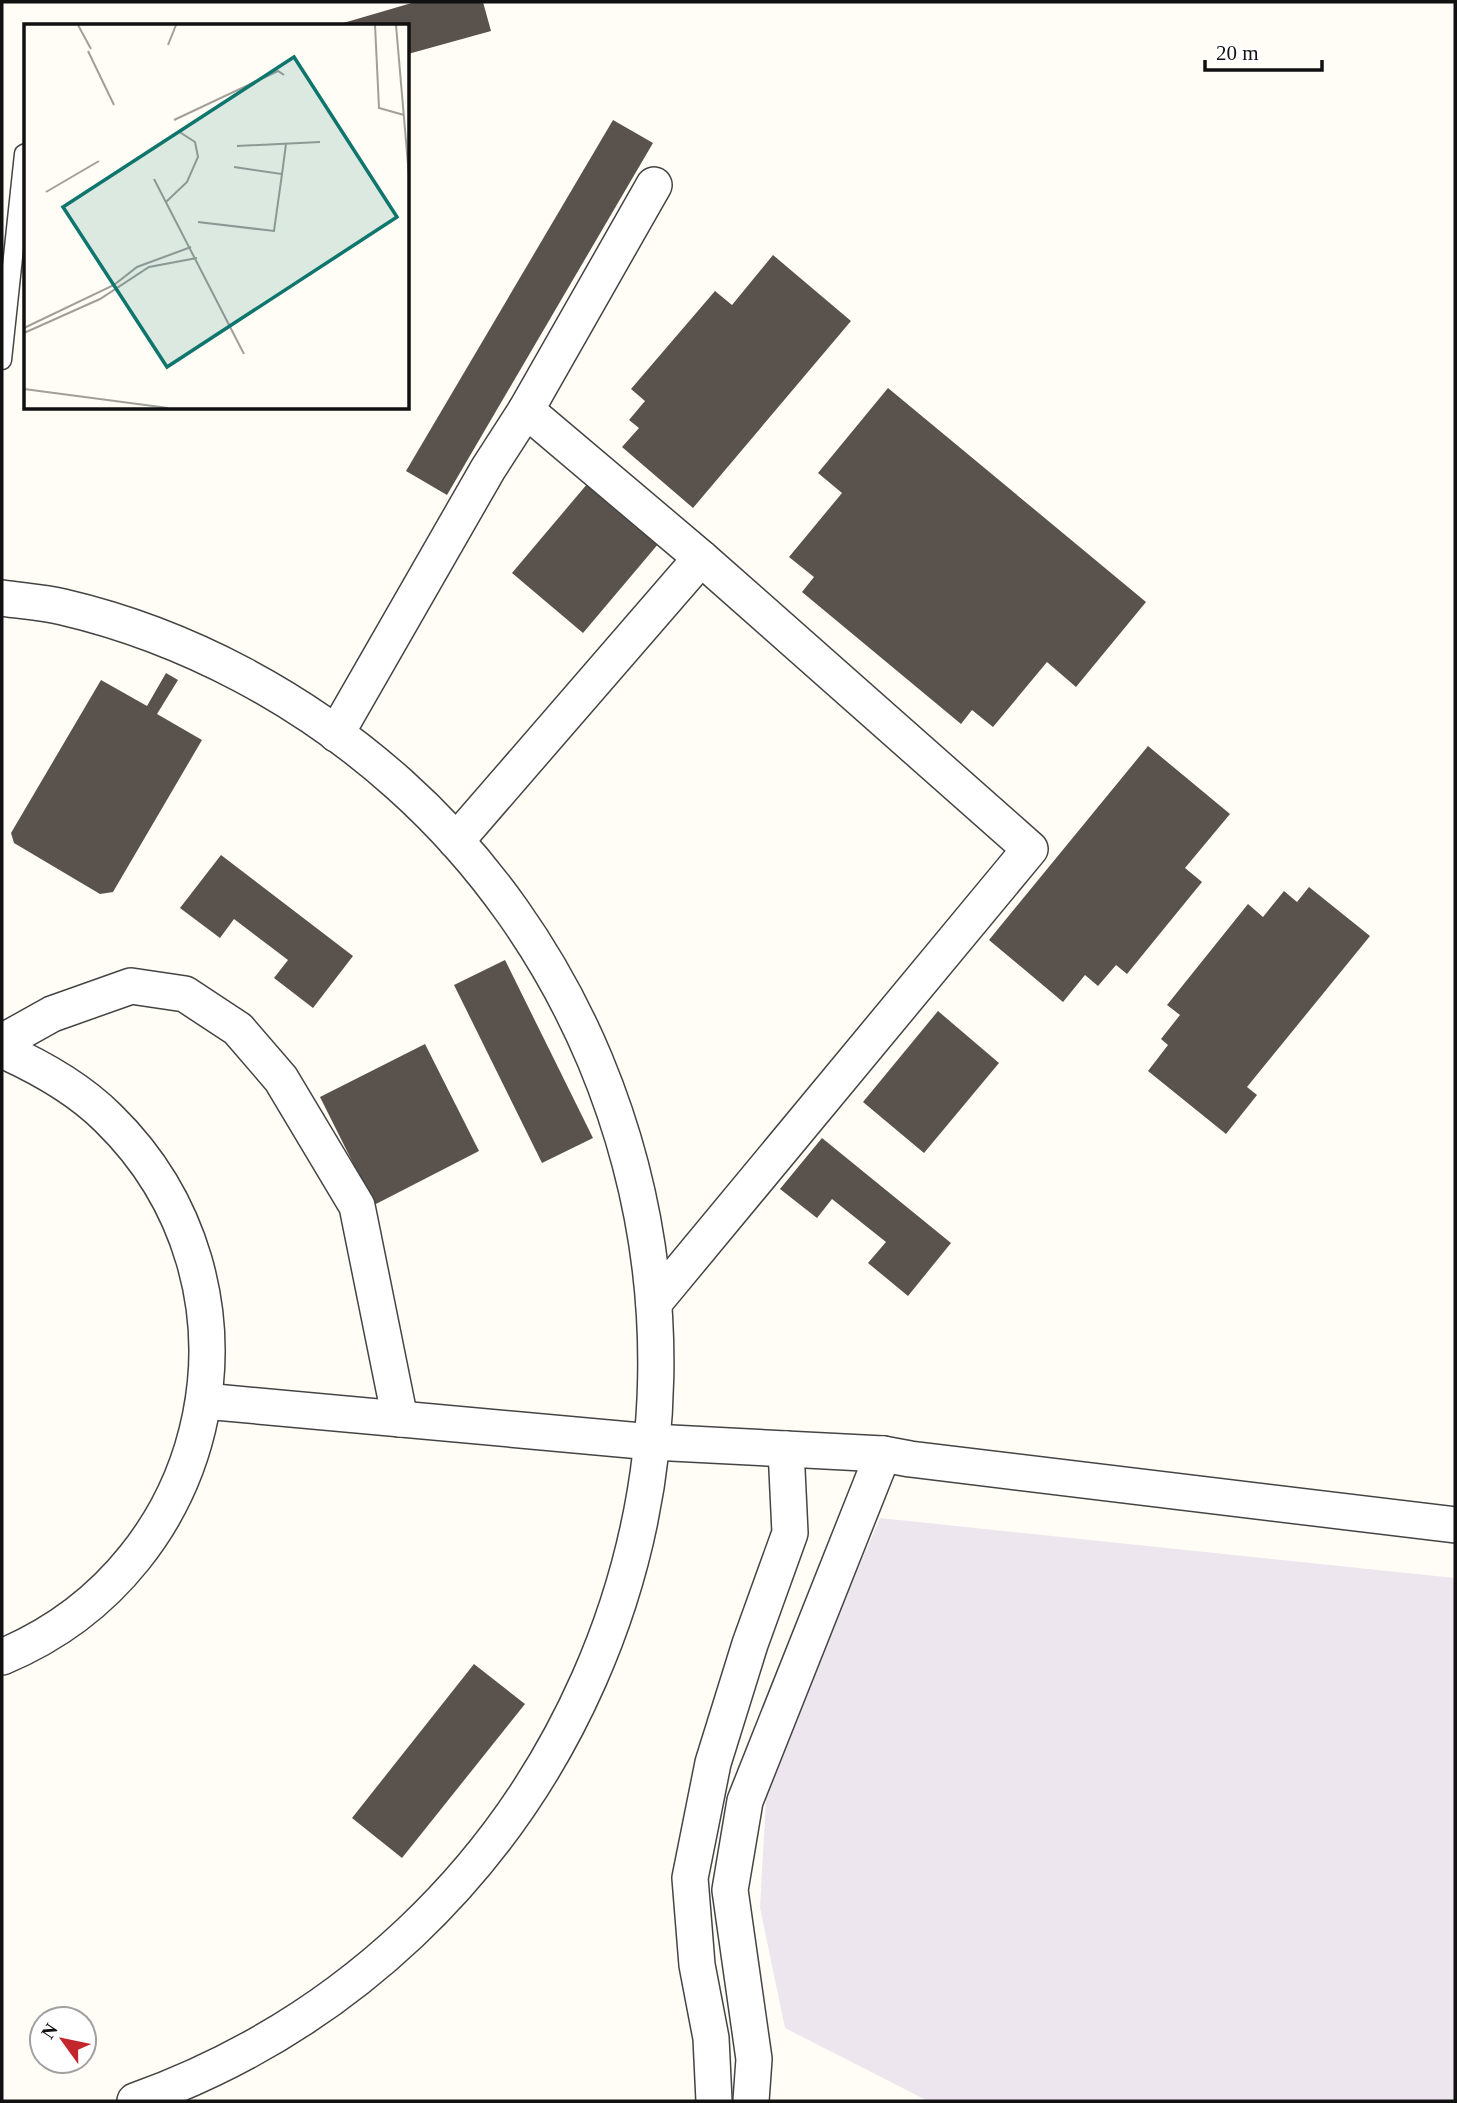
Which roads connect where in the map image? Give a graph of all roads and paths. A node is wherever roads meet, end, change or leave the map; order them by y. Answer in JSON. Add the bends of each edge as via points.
{"nodes":[{"id":1,"x":24,"y":154,"type":"edge"},
{"id":2,"x":654,"y":185,"type":"dead end"},
{"id":3,"x":2,"y":360,"type":"edge"},
{"id":4,"x":526,"y":410,"type":"junction"},
{"id":5,"x":701,"y":558,"type":"junction"},
{"id":6,"x":2,"y":598,"type":"edge"},
{"id":7,"x":337,"y":734,"type":"junction"},
{"id":8,"x":456,"y":841,"type":"junction"},
{"id":9,"x":2,"y":1042,"type":"edge"},
{"id":10,"x":2,"y":1050,"type":"edge"},
{"id":11,"x":654,"y":1303,"type":"junction"},
{"id":12,"x":204,"y":1401,"type":"junction"},
{"id":13,"x":400,"y":1419,"type":"junction"},
{"id":14,"x":652,"y":1442,"type":"junction"},
{"id":15,"x":786,"y":1449,"type":"junction"},
{"id":16,"x":883,"y":1454,"type":"junction"},
{"id":17,"x":1455,"y":1525,"type":"edge"},
{"id":18,"x":2,"y":1657,"type":"edge"},
{"id":19,"x":135,"y":2101,"type":"edge"},
{"id":20,"x":714,"y":2101,"type":"edge"},
{"id":21,"x":751,"y":2101,"type":"edge"}],
"edges":[{"from":1,"to":3,"type":"lane"},
{"from":2,"to":4,"type":"street"},
{"from":4,"to":5,"type":"street"},
{"from":4,"to":7,"type":"street"},
{"from":5,"to":8,"type":"street"},
{"from":5,"to":11,"type":"street","via":[[1030,849]]},
{"from":6,"to":7,"type":"street","via":[[60,606],[128,625],[193,651],[256,681]]},
{"from":7,"to":8,"type":"street","via":[[371,759]]},
{"from":8,"to":11,"type":"street","via":[[514,912],[584,1033],[631,1165],[646,1233]]},
{"from":9,"to":13,"type":"street","via":[[52,1014],[131,986],[185,994],[238,1029],[281,1079],[357,1206]]},
{"from":10,"to":12,"type":"street","via":[[73,1088],[137,1150],[162,1186],[193,1258],[205,1312]]},
{"from":11,"to":14,"type":"street"},
{"from":12,"to":13,"type":"street"},
{"from":12,"to":18,"type":"street","via":[[179,1486],[132,1562],[67,1622]]},
{"from":13,"to":14,"type":"street"},
{"from":14,"to":15,"type":"street"},
{"from":14,"to":19,"type":"street","via":[[629,1569],[604,1647],[541,1773],[502,1831],[458,1885],[356,1981],[237,2057]]},
{"from":15,"to":16,"type":"street"},
{"from":15,"to":20,"type":"street","via":[[790,1533],[713,1763],[690,1878],[697,1965],[711,2038]]},
{"from":16,"to":17,"type":"street"},
{"from":16,"to":21,"type":"street","via":[[745,1801],[730,1890],[754,2059]]}]}
